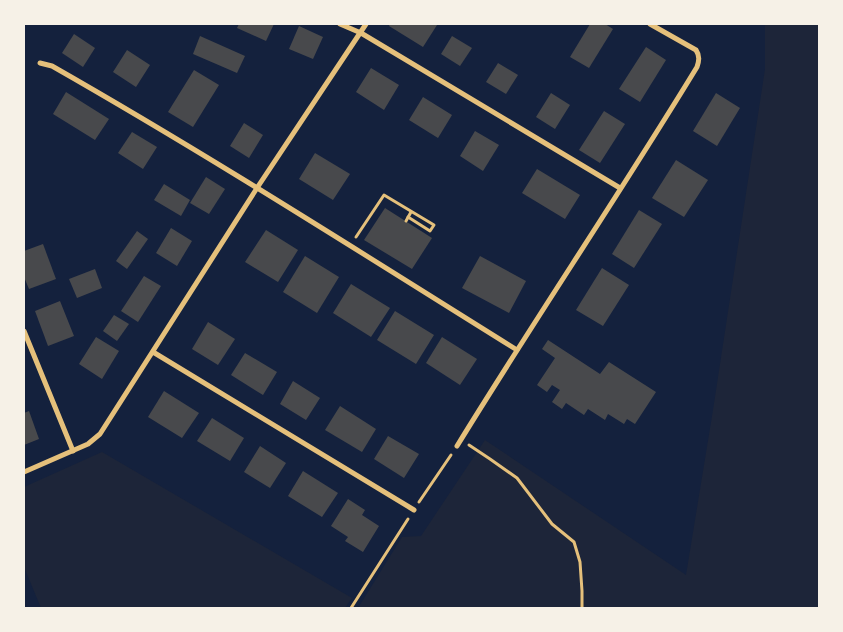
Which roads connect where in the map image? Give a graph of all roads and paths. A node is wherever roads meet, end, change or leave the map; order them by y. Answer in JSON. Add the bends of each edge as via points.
{"nodes":[{"id":1,"x":340,"y":24,"type":"edge"},
{"id":2,"x":366,"y":24,"type":"edge"},
{"id":3,"x":650,"y":24,"type":"edge"},
{"id":4,"x":361,"y":33,"type":"junction"},
{"id":5,"x":40,"y":64,"type":"dead end"},
{"id":6,"x":257,"y":188,"type":"junction"},
{"id":7,"x":620,"y":188,"type":"junction"},
{"id":8,"x":411,"y":212,"type":"junction"},
{"id":9,"x":408,"y":216,"type":"junction"},
{"id":10,"x":406,"y":221,"type":"dead end"},
{"id":11,"x":351,"y":246,"type":"junction"},
{"id":12,"x":24,"y":331,"type":"edge"},
{"id":13,"x":517,"y":350,"type":"junction"},
{"id":14,"x":152,"y":352,"type":"junction"},
{"id":15,"x":460,"y":440,"type":"junction"},
{"id":16,"x":456,"y":446,"type":"joint"},
{"id":17,"x":73,"y":451,"type":"junction"},
{"id":18,"x":24,"y":472,"type":"edge"},
{"id":19,"x":414,"y":510,"type":"junction"},
{"id":20,"x":351,"y":608,"type":"edge"},
{"id":21,"x":582,"y":608,"type":"edge"}],
"edges":[{"from":1,"to":4,"type":"street"},
{"from":2,"to":4,"type":"street"},
{"from":3,"to":7,"type":"street","via":[[696,50],[699,62]]},
{"from":4,"to":6,"type":"street"},
{"from":4,"to":7,"type":"street"},
{"from":5,"to":6,"type":"street","via":[[52,66]]},
{"from":6,"to":11,"type":"street"},
{"from":6,"to":14,"type":"street"},
{"from":7,"to":13,"type":"street"},
{"from":8,"to":9,"type":"path"},
{"from":8,"to":9,"type":"path","via":[[434,225],[430,231]]},
{"from":8,"to":11,"type":"path","via":[[384,195]]},
{"from":9,"to":10,"type":"path"},
{"from":11,"to":13,"type":"street"},
{"from":12,"to":17,"type":"street"},
{"from":13,"to":15,"type":"street"},
{"from":14,"to":17,"type":"street","via":[[100,434]]},
{"from":14,"to":19,"type":"street"},
{"from":15,"to":16,"type":"street"},
{"from":15,"to":21,"type":"path","via":[[517,478],[552,524],[574,542],[580,562]]},
{"from":16,"to":19,"type":"path"},
{"from":17,"to":18,"type":"street"},
{"from":19,"to":20,"type":"path"}]}
